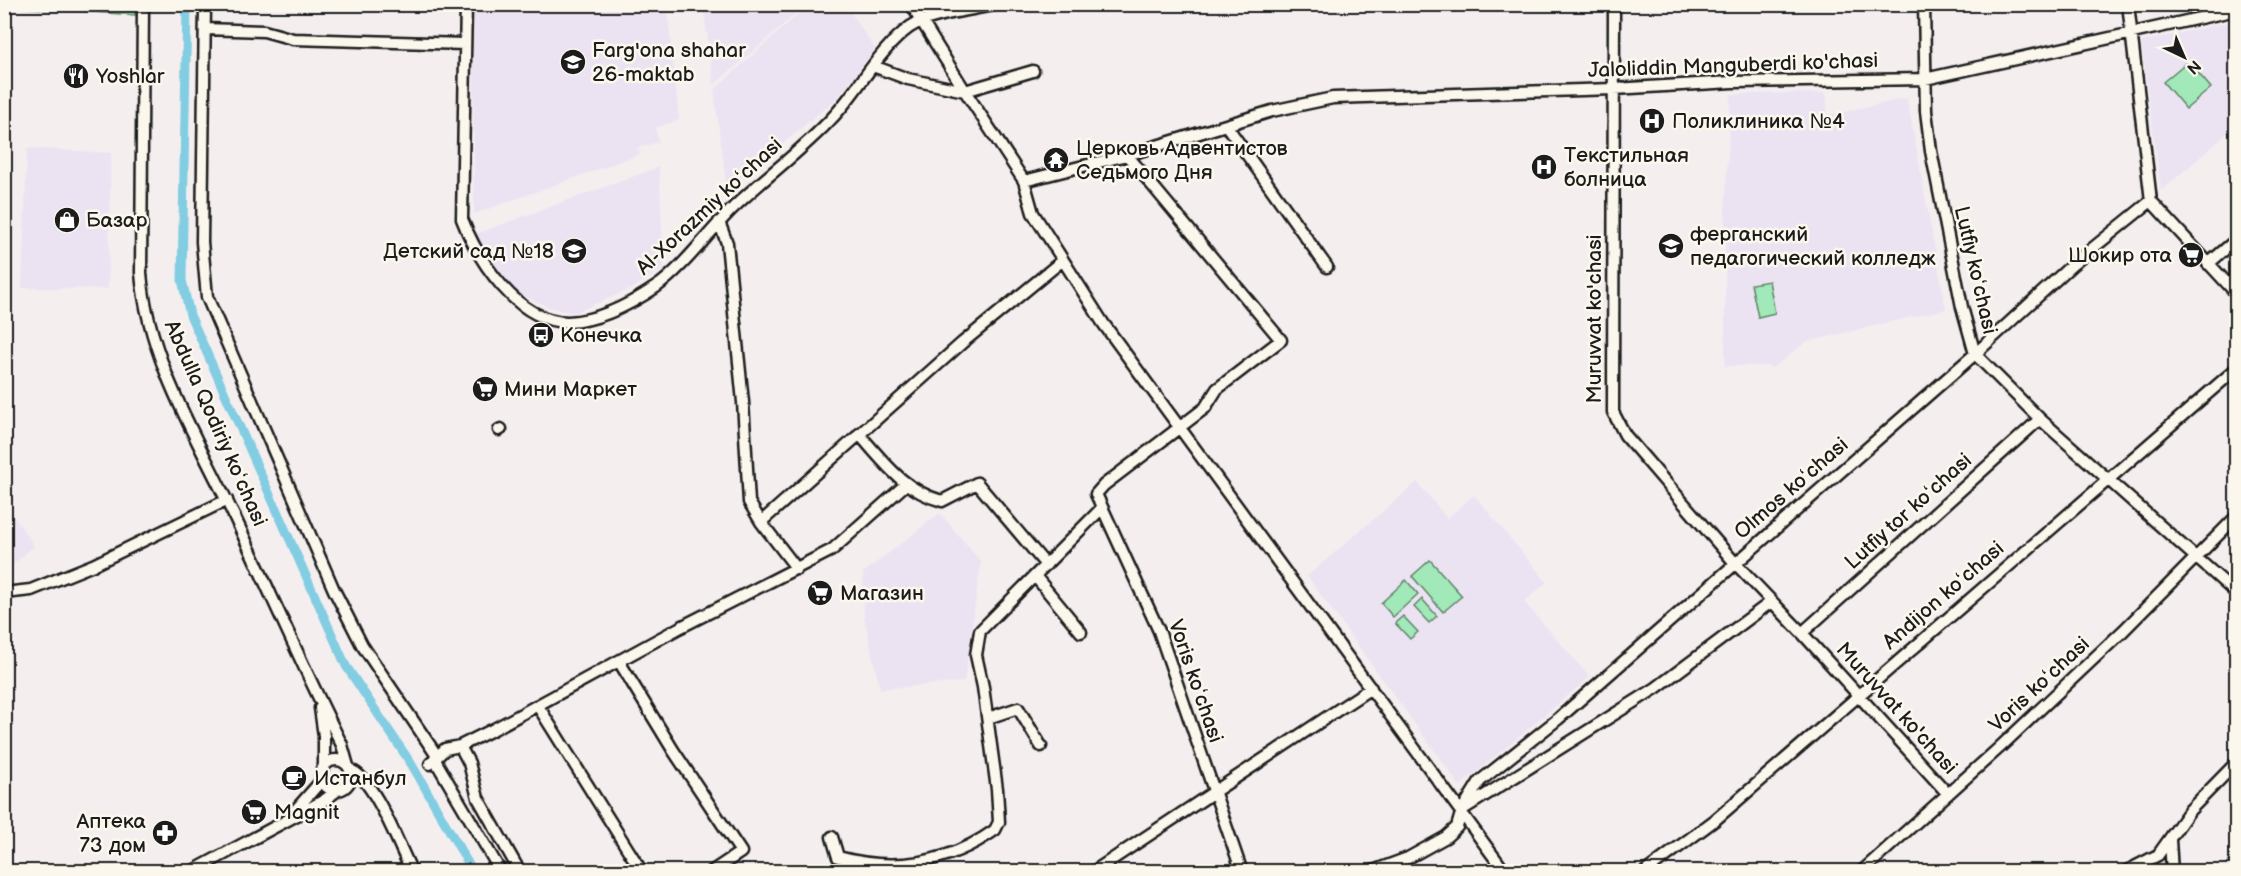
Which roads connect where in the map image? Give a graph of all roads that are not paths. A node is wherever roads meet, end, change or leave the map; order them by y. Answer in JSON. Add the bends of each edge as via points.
{"nodes":[{"id":1,"x":143,"y":4,"type":"edge"},
{"id":2,"x":206,"y":4,"type":"edge"},
{"id":3,"x":466,"y":4,"type":"edge"},
{"id":4,"x":911,"y":4,"type":"edge"},
{"id":5,"x":998,"y":4,"type":"edge"},
{"id":6,"x":1614,"y":4,"type":"edge"},
{"id":7,"x":1924,"y":4,"type":"edge"},
{"id":8,"x":2128,"y":4,"type":"edge"},
{"id":9,"x":2236,"y":10,"type":"edge"},
{"id":10,"x":923,"y":21,"type":"junction"},
{"id":11,"x":205,"y":29,"type":"junction"},
{"id":12,"x":2129,"y":35,"type":"junction"},
{"id":13,"x":465,"y":44,"type":"junction"},
{"id":14,"x":873,"y":66,"type":"junction"},
{"id":15,"x":1032,"y":71,"type":"dead end"},
{"id":16,"x":1925,"y":79,"type":"junction"},
{"id":17,"x":1614,"y":89,"type":"junction"},
{"id":18,"x":965,"y":92,"type":"junction"},
{"id":19,"x":1226,"y":125,"type":"junction"},
{"id":20,"x":1127,"y":155,"type":"junction"},
{"id":21,"x":1024,"y":181,"type":"junction"},
{"id":22,"x":2151,"y":201,"type":"junction"},
{"id":23,"x":719,"y":222,"type":"junction"},
{"id":24,"x":2236,"y":240,"type":"edge"},
{"id":25,"x":1063,"y":260,"type":"junction"},
{"id":26,"x":2208,"y":264,"type":"junction"},
{"id":27,"x":1327,"y":267,"type":"dead end"},
{"id":28,"x":2236,"y":293,"type":"edge"},
{"id":29,"x":1975,"y":354,"type":"junction"},
{"id":30,"x":2236,"y":369,"type":"edge"},
{"id":31,"x":2040,"y":419,"type":"junction"},
{"id":32,"x":1178,"y":427,"type":"junction"},
{"id":33,"x":860,"y":434,"type":"junction"},
{"id":34,"x":2107,"y":480,"type":"junction"},
{"id":35,"x":905,"y":485,"type":"junction"},
{"id":36,"x":227,"y":500,"type":"junction"},
{"id":37,"x":1101,"y":509,"type":"junction"},
{"id":38,"x":2236,"y":517,"type":"edge"},
{"id":39,"x":761,"y":522,"type":"junction"},
{"id":40,"x":2195,"y":557,"type":"junction"},
{"id":41,"x":1735,"y":563,"type":"junction"},
{"id":42,"x":1046,"y":565,"type":"junction"},
{"id":43,"x":797,"y":569,"type":"junction"},
{"id":44,"x":1035,"y":576,"type":"junction"},
{"id":45,"x":4,"y":593,"type":"edge"},
{"id":46,"x":2236,"y":593,"type":"edge"},
{"id":47,"x":1771,"y":602,"type":"junction"},
{"id":48,"x":1081,"y":632,"type":"dead end"},
{"id":49,"x":1802,"y":633,"type":"junction"},
{"id":50,"x":620,"y":663,"type":"junction"},
{"id":51,"x":1371,"y":688,"type":"junction"},
{"id":52,"x":1858,"y":694,"type":"junction"},
{"id":53,"x":319,"y":699,"type":"junction"},
{"id":54,"x":538,"y":706,"type":"junction"},
{"id":55,"x":988,"y":718,"type":"junction"},
{"id":56,"x":460,"y":746,"type":"junction"},
{"id":57,"x":1041,"y":746,"type":"dead end"},
{"id":58,"x":434,"y":760,"type":"junction"},
{"id":59,"x":2236,"y":763,"type":"edge"},
{"id":60,"x":324,"y":767,"type":"junction"},
{"id":61,"x":349,"y":768,"type":"junction"},
{"id":62,"x":322,"y":780,"type":"junction"},
{"id":63,"x":342,"y":788,"type":"junction"},
{"id":64,"x":370,"y":789,"type":"junction"},
{"id":65,"x":1214,"y":789,"type":"junction"},
{"id":66,"x":1948,"y":794,"type":"junction"},
{"id":67,"x":1462,"y":810,"type":"junction"},
{"id":68,"x":288,"y":818,"type":"junction"},
{"id":69,"x":832,"y":837,"type":"dead end"},
{"id":70,"x":2170,"y":840,"type":"junction"},
{"id":71,"x":191,"y":872,"type":"edge"},
{"id":72,"x":412,"y":872,"type":"edge"},
{"id":73,"x":501,"y":872,"type":"edge"},
{"id":74,"x":520,"y":872,"type":"edge"},
{"id":75,"x":642,"y":872,"type":"edge"},
{"id":76,"x":711,"y":872,"type":"edge"},
{"id":77,"x":1094,"y":872,"type":"edge"},
{"id":78,"x":1242,"y":872,"type":"edge"},
{"id":79,"x":1370,"y":872,"type":"edge"},
{"id":80,"x":1505,"y":872,"type":"edge"},
{"id":81,"x":1645,"y":872,"type":"edge"},
{"id":82,"x":1861,"y":872,"type":"edge"},
{"id":83,"x":2125,"y":872,"type":"edge"},
{"id":84,"x":2172,"y":872,"type":"edge"}],
"edges":[{"from":1,"to":36,"type":"street","name":"Abdulla Qodiriy koʻchasi","via":[[144,304],[171,380]]},
{"from":2,"to":11,"type":"street"},
{"from":3,"to":13,"type":"street","name":"Al-Xorazmiy koʻchasi"},
{"from":4,"to":10,"type":"street"},
{"from":5,"to":10,"type":"street","name":"Al-Xorazmiy koʻchasi"},
{"from":6,"to":17,"type":"street","name":"Muruvvat ko'chasi"},
{"from":7,"to":16,"type":"street","name":"Lutfiy koʻchasi"},
{"from":8,"to":12,"type":"street"},
{"from":9,"to":12,"type":"street","name":"Jaloliddin Manguberdi ko'chasi"},
{"from":10,"to":14,"type":"street","name":"Al-Xorazmiy koʻchasi","via":[[911,27]]},
{"from":10,"to":18,"type":"street"},
{"from":11,"to":13,"type":"street","via":[[264,31],[293,39]]},
{"from":11,"to":58,"type":"street","via":[[202,242],[207,297],[338,598],[362,645]]},
{"from":12,"to":16,"type":"street","name":"Jaloliddin Manguberdi ko'chasi"},
{"from":12,"to":22,"type":"street"},
{"from":13,"to":23,"type":"street","name":"Al-Xorazmiy koʻchasi","via":[[462,219],[490,272],[526,306],[566,322],[608,312],[656,287]]},
{"from":14,"to":18,"type":"street"},
{"from":14,"to":23,"type":"street","name":"Al-Xorazmiy koʻchasi","via":[[834,116]]},
{"from":15,"to":18,"type":"street"},
{"from":16,"to":17,"type":"street","name":"Jaloliddin Manguberdi ko'chasi","via":[[1732,82]]},
{"from":16,"to":29,"type":"street","name":"Lutfiy koʻchasi","via":[[1931,151]]},
{"from":17,"to":19,"type":"street","name":"Jaloliddin Manguberdi ko'chasi","via":[[1333,98]]},
{"from":17,"to":41,"type":"street","name":"Muruvvat ko'chasi","via":[[1613,412],[1625,435]]},
{"from":18,"to":21,"type":"street"},
{"from":19,"to":20,"type":"street","name":"Jaloliddin Manguberdi ko'chasi"},
{"from":19,"to":27,"type":"street"},
{"from":20,"to":21,"type":"street","name":"Jaloliddin Manguberdi ko'chasi"},
{"from":20,"to":32,"type":"street","via":[[1281,340],[1217,389],[1204,408]]},
{"from":21,"to":25,"type":"street","via":[[1033,213]]},
{"from":22,"to":26,"type":"street"},
{"from":22,"to":29,"type":"street","name":"Olmos koʻchasi","via":[[2072,265]]},
{"from":23,"to":39,"type":"street","via":[[727,243],[749,502]]},
{"from":24,"to":26,"type":"street"},
{"from":25,"to":32,"type":"street"},
{"from":25,"to":33,"type":"street"},
{"from":26,"to":28,"type":"street"},
{"from":29,"to":31,"type":"street","name":"Lutfiy koʻchasi"},
{"from":29,"to":41,"type":"street","name":"Olmos koʻchasi"},
{"from":30,"to":34,"type":"street","name":"Andijon koʻchasi"},
{"from":31,"to":34,"type":"street","name":"Lutfiy koʻchasi"},
{"from":31,"to":49,"type":"street","name":"Lutfiy tor koʻchasi"},
{"from":32,"to":37,"type":"street","via":[[1097,491]]},
{"from":32,"to":51,"type":"street"},
{"from":33,"to":35,"type":"street"},
{"from":33,"to":39,"type":"street"},
{"from":34,"to":40,"type":"street","name":"Lutfiy koʻchasi"},
{"from":34,"to":52,"type":"street","name":"Andijon koʻchasi"},
{"from":35,"to":42,"type":"street","via":[[942,501],[977,483]]},
{"from":35,"to":43,"type":"street","via":[[832,550]]},
{"from":36,"to":45,"type":"street","via":[[93,565],[31,590]]},
{"from":36,"to":53,"type":"street","name":"Abdulla Qodiriy koʻchasi"},
{"from":37,"to":42,"type":"street"},
{"from":37,"to":65,"type":"street","name":"Voris koʻchasi","via":[[1159,631]]},
{"from":38,"to":40,"type":"street","name":"Voris koʻchasi"},
{"from":39,"to":43,"type":"street"},
{"from":40,"to":46,"type":"street","name":"Lutfiy koʻchasi"},
{"from":40,"to":66,"type":"street","name":"Voris koʻchasi","via":[[2123,631]]},
{"from":41,"to":47,"type":"street","name":"Muruvvat ko'chasi"},
{"from":41,"to":67,"type":"street","name":"Olmos koʻchasi","via":[[1575,704],[1480,781]]},
{"from":42,"to":44,"type":"street"},
{"from":43,"to":50,"type":"street","via":[[679,628]]},
{"from":44,"to":48,"type":"street"},
{"from":44,"to":55,"type":"street","via":[[980,631],[976,655]]},
{"from":47,"to":49,"type":"street","name":"Muruvvat ko'chasi"},
{"from":47,"to":67,"type":"street","via":[[1656,688]]},
{"from":49,"to":52,"type":"street","name":"Muruvvat ko'chasi"},
{"from":50,"to":54,"type":"street"},
{"from":50,"to":76,"type":"street","via":[[741,852]]},
{"from":51,"to":65,"type":"street"},
{"from":51,"to":67,"type":"street"},
{"from":52,"to":66,"type":"street","name":"Muruvvat ko'chasi"},
{"from":52,"to":81,"type":"street","name":"Andijon koʻchasi","via":[[1715,820]]},
{"from":53,"to":60,"type":"street","name":"Abdulla Qodiriy koʻchasi"},
{"from":53,"to":61,"type":"street","name":"Abdulla Qodiriy koʻchasi"},
{"from":54,"to":56,"type":"street"},
{"from":54,"to":75,"type":"street"},
{"from":55,"to":57,"type":"street","via":[[1018,708]]},
{"from":55,"to":69,"type":"street","via":[[999,822],[995,830],[923,862],[895,866],[866,864],[838,856]]},
{"from":56,"to":58,"type":"street","via":[[445,749]]},
{"from":56,"to":74,"type":"street","via":[[478,798]]},
{"from":58,"to":73,"type":"street"},
{"from":59,"to":70,"type":"street","via":[[2190,810]]},
{"from":60,"to":61,"type":"street","via":[[336,760]]},
{"from":60,"to":62,"type":"street","name":"Abdulla Qodiriy koʻchasi"},
{"from":61,"to":63,"type":"street","via":[[350,779]]},
{"from":61,"to":64,"type":"street","name":"Abdulla Qodiriy koʻchasi"},
{"from":62,"to":63,"type":"street","via":[[328,788]]},
{"from":62,"to":68,"type":"street"},
{"from":63,"to":64,"type":"street","via":[[360,785]]},
{"from":63,"to":68,"type":"street"},
{"from":64,"to":72,"type":"street","name":"Abdulla Qodiriy koʻchasi"},
{"from":65,"to":77,"type":"street"},
{"from":65,"to":78,"type":"street","name":"Voris koʻchasi"},
{"from":66,"to":82,"type":"street","name":"Voris koʻchasi"},
{"from":67,"to":79,"type":"street","name":"Olmos koʻchasi","via":[[1457,827],[1446,837],[1408,858]]},
{"from":67,"to":80,"type":"street"},
{"from":68,"to":71,"type":"street"},
{"from":70,"to":83,"type":"street","via":[[2158,855]]},
{"from":70,"to":84,"type":"street"}]}
